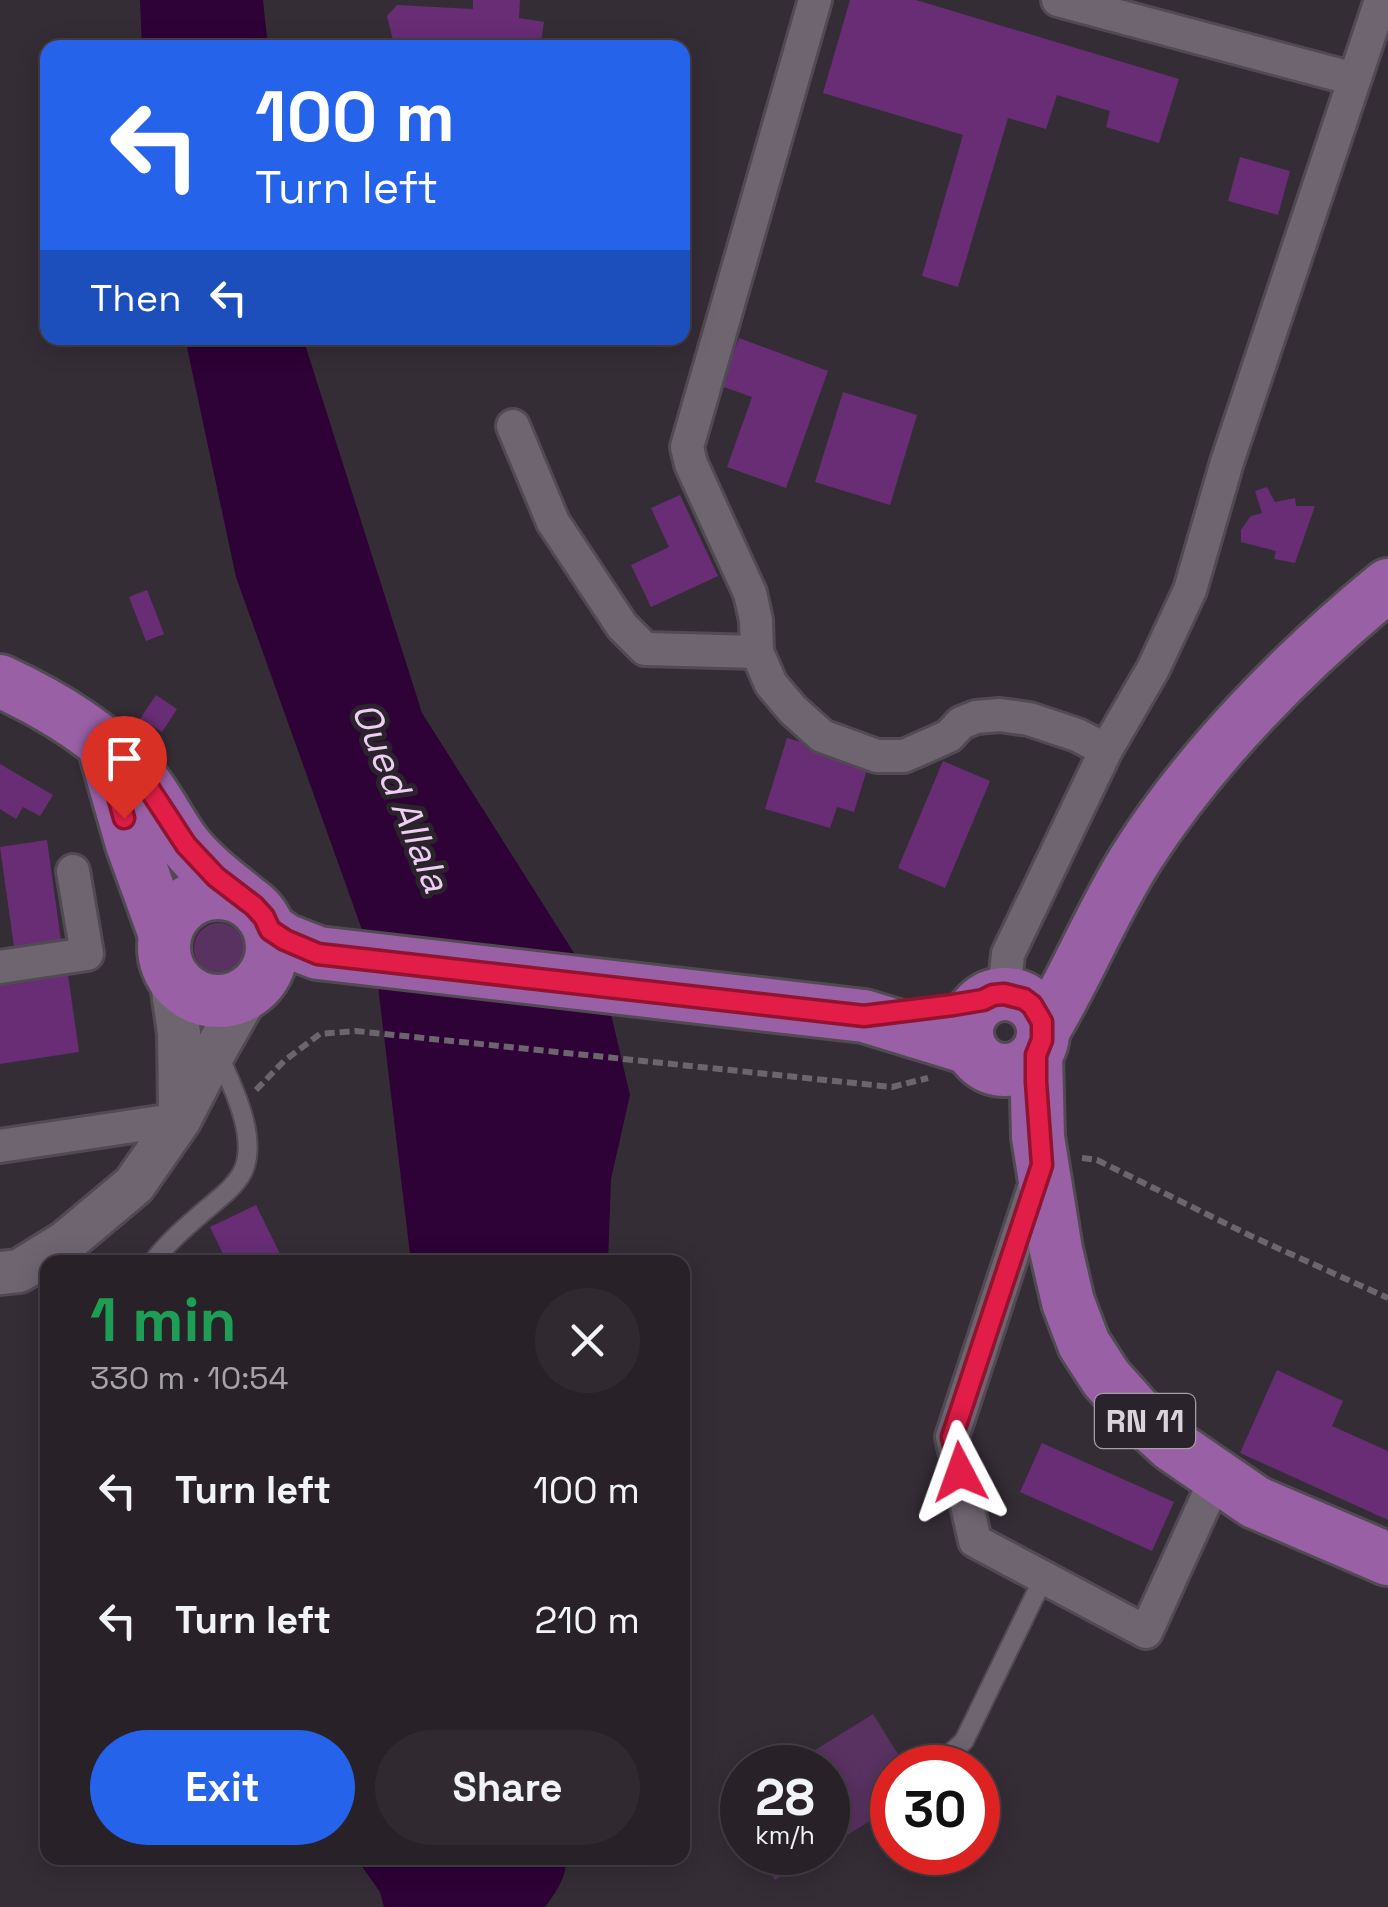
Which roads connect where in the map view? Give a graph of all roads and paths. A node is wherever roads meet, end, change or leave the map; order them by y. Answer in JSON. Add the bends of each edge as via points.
{"nodes":[{"id":1,"x":815,"y":0,"type":"edge"},
{"id":2,"x":1058,"y":0,"type":"edge"},
{"id":3,"x":1381,"y":0,"type":"edge"},
{"id":4,"x":1354,"y":79,"type":"junction"},
{"id":5,"x":512,"y":426,"type":"dead end"},
{"id":6,"x":1388,"y":585,"type":"edge"},
{"id":7,"x":757,"y":652,"type":"junction"},
{"id":8,"x":0,"y":681,"type":"edge"},
{"id":9,"x":103,"y":743,"type":"junction"},
{"id":10,"x":1106,"y":750,"type":"junction"},
{"id":11,"x":73,"y":871,"type":"dead end"},
{"id":12,"x":256,"y":914,"type":"junction"},
{"id":13,"x":168,"y":956,"type":"junction"},
{"id":14,"x":336,"y":956,"type":"junction"},
{"id":15,"x":0,"y":967,"type":"edge"},
{"id":16,"x":254,"y":988,"type":"junction"},
{"id":17,"x":1005,"y":1027,"type":"junction"},
{"id":18,"x":216,"y":1048,"type":"junction"},
{"id":19,"x":857,"y":1084,"type":"dead end"},
{"id":20,"x":240,"y":1106,"type":"junction"},
{"id":21,"x":180,"y":1119,"type":"junction"},
{"id":22,"x":0,"y":1146,"type":"edge"},
{"id":23,"x":1042,"y":1165,"type":"junction"},
{"id":24,"x":45,"y":1255,"type":"edge"},
{"id":25,"x":158,"y":1255,"type":"edge"},
{"id":26,"x":40,"y":1258,"type":"edge"},
{"id":27,"x":0,"y":1273,"type":"edge"},
{"id":28,"x":1388,"y":1298,"type":"edge"},
{"id":29,"x":1217,"y":1476,"type":"junction"},
{"id":30,"x":1388,"y":1559,"type":"edge"},
{"id":31,"x":1044,"y":1578,"type":"junction"},
{"id":32,"x":960,"y":1745,"type":"edge"}],
"edges":[{"from":1,"to":7,"type":"street","via":[[687,447],[750,592]]},
{"from":2,"to":4,"type":"street"},
{"from":3,"to":4,"type":"street"},
{"from":4,"to":10,"type":"street","via":[[1190,590]]},
{"from":5,"to":7,"type":"street","via":[[553,522],[622,626],[645,648]]},
{"from":6,"to":17,"type":"main road","via":[[1320,644],[1206,763],[1166,812],[1094,937]]},
{"from":7,"to":10,"type":"street","via":[[771,684],[822,736],[877,756],[904,756],[949,736],[961,723],[1000,715],[1030,719]]},
{"from":8,"to":9,"type":"main road"},
{"from":9,"to":12,"type":"main road","via":[[150,790],[186,845]]},
{"from":9,"to":13,"type":"main road"},
{"from":10,"to":17,"type":"street","via":[[1008,954]]},
{"from":11,"to":15,"type":"street","via":[[88,954]]},
{"from":12,"to":13,"type":"main road","via":[[229,894],[201,895],[178,911]]},
{"from":12,"to":14,"type":"main road","via":[[301,948]]},
{"from":12,"to":16,"type":"main road","via":[[273,944]]},
{"from":13,"to":16,"type":"main road","via":[[194,995],[207,1000],[236,999]]},
{"from":13,"to":21,"type":"street","via":[[180,1048]]},
{"from":14,"to":16,"type":"main road","via":[[299,962]]},
{"from":14,"to":17,"type":"main road","via":[[864,1016],[924,1010]]},
{"from":16,"to":18,"type":"street"},
{"from":17,"to":23,"type":"main road","number":"RN 11","via":[[1014,1113]]},
{"from":18,"to":20,"type":"lane"},
{"from":18,"to":21,"type":"street"},
{"from":19,"to":20,"type":"path","via":[[356,1032],[320,1034]]},
{"from":20,"to":25,"type":"lane","via":[[248,1154],[242,1174]]},
{"from":21,"to":22,"type":"street"},
{"from":21,"to":24,"type":"street","via":[[134,1185]]},
{"from":23,"to":28,"type":"path","via":[[1073,1156],[1097,1160]]},
{"from":23,"to":29,"type":"main road","number":"RN 11","via":[[1068,1302],[1084,1344],[1140,1416]]},
{"from":23,"to":31,"type":"street","via":[[952,1437],[976,1541]]},
{"from":26,"to":27,"type":"street"},
{"from":29,"to":30,"type":"main road","number":"RN 11","via":[[1255,1502]]},
{"from":29,"to":31,"type":"street","via":[[1146,1632]]},
{"from":31,"to":32,"type":"lane"}]}
